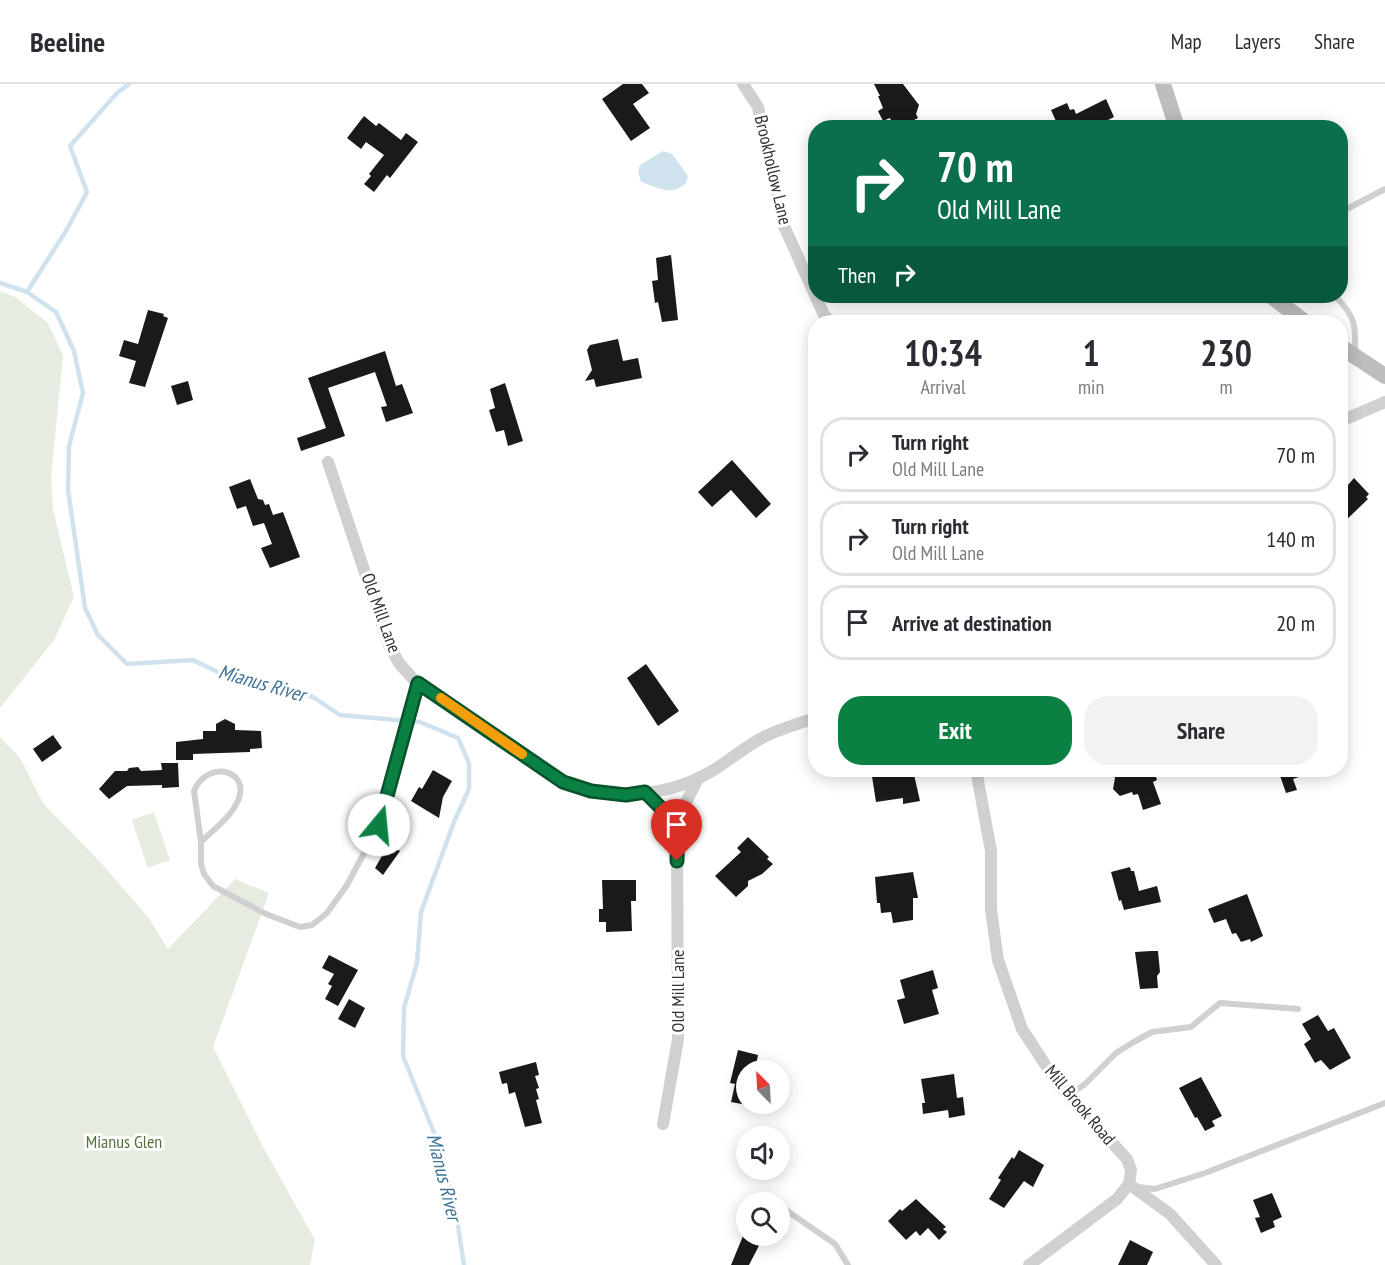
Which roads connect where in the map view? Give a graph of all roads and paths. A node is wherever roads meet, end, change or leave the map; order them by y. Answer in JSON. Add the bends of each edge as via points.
{"nodes":[{"id":1,"x":743,"y":84,"type":"edge"},
{"id":2,"x":1163,"y":84,"type":"edge"},
{"id":3,"x":1174,"y":120,"type":"edge"},
{"id":4,"x":1385,"y":189,"type":"edge"},
{"id":5,"x":1348,"y":208,"type":"edge"},
{"id":6,"x":808,"y":278,"type":"edge"},
{"id":7,"x":1279,"y":303,"type":"edge"},
{"id":8,"x":1342,"y":303,"type":"edge"},
{"id":9,"x":1296,"y":315,"type":"edge"},
{"id":10,"x":1348,"y":352,"type":"edge"},
{"id":11,"x":1385,"y":376,"type":"edge"},
{"id":12,"x":1385,"y":402,"type":"edge"},
{"id":13,"x":1348,"y":418,"type":"edge"},
{"id":14,"x":328,"y":462,"type":"dead end"},
{"id":15,"x":418,"y":683,"type":"junction"},
{"id":16,"x":808,"y":721,"type":"edge"},
{"id":17,"x":977,"y":777,"type":"edge"},
{"id":18,"x":698,"y":778,"type":"junction"},
{"id":19,"x":645,"y":792,"type":"junction"},
{"id":20,"x":678,"y":821,"type":"junction"},
{"id":21,"x":201,"y":842,"type":"junction"},
{"id":22,"x":1298,"y":1009,"type":"dead end"},
{"id":23,"x":1068,"y":1096,"type":"junction"},
{"id":24,"x":1385,"y":1103,"type":"edge"},
{"id":25,"x":663,"y":1124,"type":"dead end"},
{"id":26,"x":1129,"y":1184,"type":"junction"},
{"id":27,"x":790,"y":1213,"type":"edge"},
{"id":28,"x":848,"y":1265,"type":"edge"},
{"id":29,"x":1029,"y":1265,"type":"edge"},
{"id":30,"x":1215,"y":1265,"type":"edge"}],
"edges":[{"from":1,"to":6,"type":"street","name":"Brookhollow Lane","via":[[758,107],[784,226]]},
{"from":2,"to":3,"type":"street"},
{"from":4,"to":5,"type":"lane"},
{"from":7,"to":9,"type":"street"},
{"from":8,"to":10,"type":"lane","via":[[1356,326]]},
{"from":10,"to":11,"type":"street"},
{"from":12,"to":13,"type":"street"},
{"from":14,"to":15,"type":"street","name":"Old Mill Lane","via":[[389,645]]},
{"from":15,"to":19,"type":"street","name":"Old Mill Lane","via":[[563,782],[591,791],[626,795]]},
{"from":15,"to":21,"type":"lane","via":[[379,825],[347,885],[327,913],[312,925],[300,927],[266,914],[213,886],[204,874]]},
{"from":16,"to":18,"type":"street","name":"Old Mill Lane","via":[[766,735]]},
{"from":17,"to":23,"type":"street","name":"Mill Brook Road","via":[[991,851],[991,909],[998,960],[1022,1029]]},
{"from":18,"to":19,"type":"street","name":"Old Mill Lane","via":[[676,787]]},
{"from":18,"to":20,"type":"street","name":"Old Mill Lane"},
{"from":19,"to":20,"type":"street"},
{"from":20,"to":25,"type":"street","name":"Old Mill Lane","via":[[678,1039]]},
{"from":21,"to":21,"type":"lane","via":[[194,803],[197,783],[207,774],[232,774],[241,789],[235,807]]},
{"from":22,"to":23,"type":"lane","via":[[1221,1003],[1191,1027],[1152,1032],[1132,1043]]},
{"from":23,"to":26,"type":"street","name":"Mill Brook Road","via":[[1127,1159],[1131,1170]]},
{"from":24,"to":26,"type":"lane","via":[[1155,1189]]},
{"from":26,"to":29,"type":"street","via":[[1117,1200]]},
{"from":26,"to":30,"type":"street","via":[[1170,1214]]},
{"from":27,"to":28,"type":"lane","via":[[835,1244]]}]}
